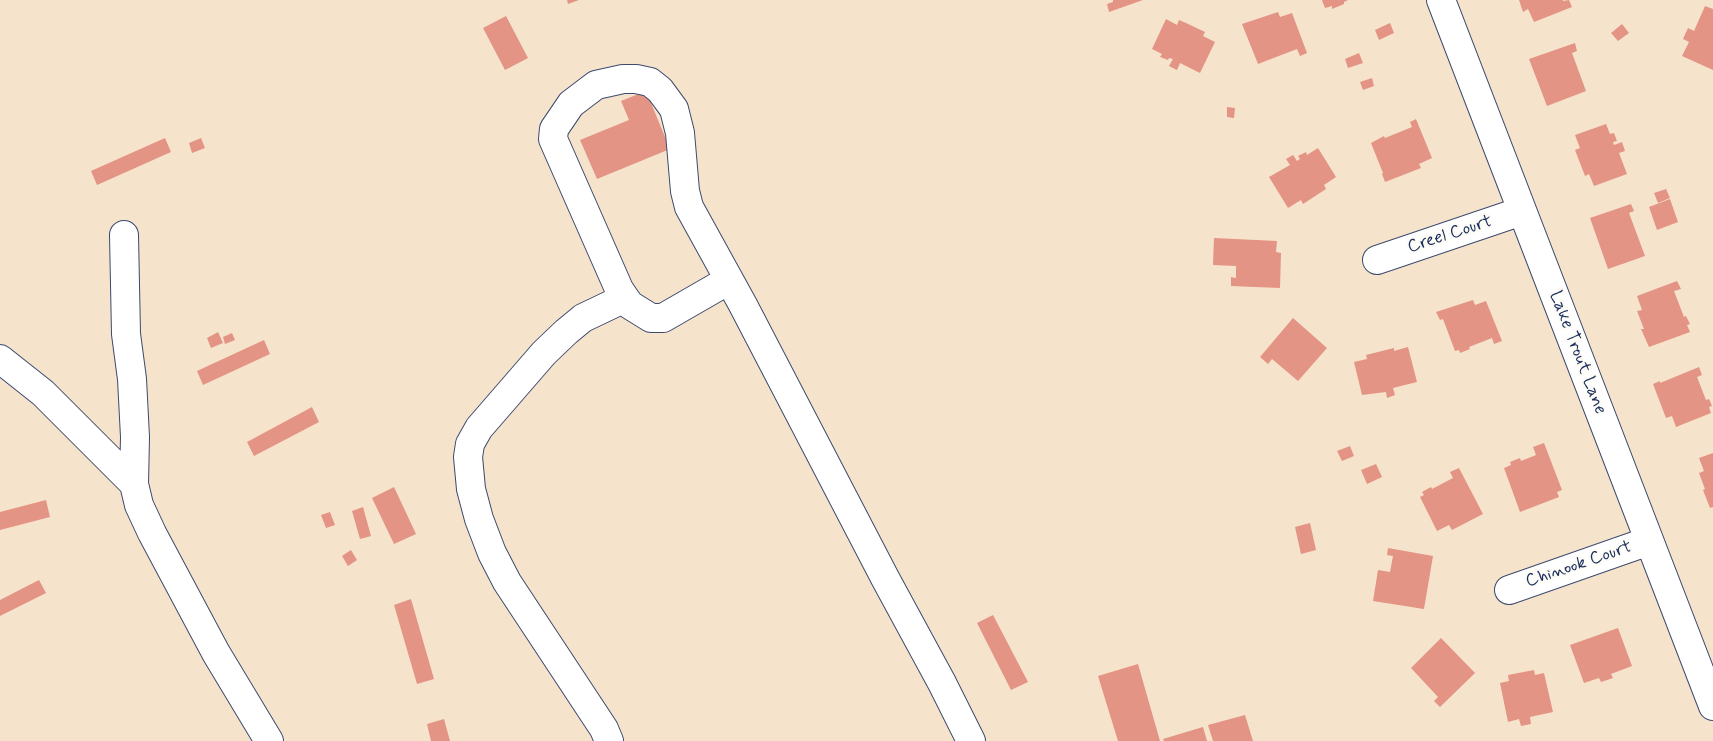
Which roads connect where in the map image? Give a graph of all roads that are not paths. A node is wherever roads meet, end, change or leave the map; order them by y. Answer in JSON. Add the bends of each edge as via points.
{"nodes":[{"id":1,"x":1441,"y":0,"type":"edge"},
{"id":2,"x":1522,"y":211,"type":"junction"},
{"id":3,"x":124,"y":235,"type":"dead end"},
{"id":4,"x":1377,"y":260,"type":"dead end"},
{"id":5,"x":729,"y":280,"type":"junction"},
{"id":6,"x":625,"y":298,"type":"junction"},
{"id":7,"x":0,"y":359,"type":"edge"},
{"id":8,"x":0,"y":379,"type":"edge"},
{"id":9,"x":43,"y":393,"type":"junction"},
{"id":10,"x":134,"y":484,"type":"junction"},
{"id":11,"x":1649,"y":541,"type":"junction"},
{"id":12,"x":1509,"y":590,"type":"dead end"},
{"id":13,"x":1713,"y":706,"type":"edge"},
{"id":14,"x":269,"y":741,"type":"edge"},
{"id":15,"x":610,"y":741,"type":"edge"},
{"id":16,"x":971,"y":741,"type":"edge"}],
"edges":[{"from":1,"to":2,"type":"street","name":"Lake Trout Lane"},
{"from":2,"to":4,"type":"street","name":"Creel Court"},
{"from":2,"to":11,"type":"street","name":"Lake Trout Lane"},
{"from":3,"to":10,"type":"street","via":[[126,334],[135,437]]},
{"from":5,"to":6,"type":"street","via":[[663,318],[651,318]]},
{"from":5,"to":6,"type":"street","via":[[687,200],[680,133],[674,109],[650,82],[613,80],[596,85],[571,104],[554,129],[553,140]]},
{"from":5,"to":16,"type":"street"},
{"from":6,"to":15,"type":"street","via":[[583,318],[544,353],[483,422],[470,444],[468,457],[471,489],[492,552]]},
{"from":7,"to":9,"type":"street"},
{"from":8,"to":9,"type":"street"},
{"from":9,"to":10,"type":"street"},
{"from":10,"to":14,"type":"street","via":[[139,505],[152,533],[216,653]]},
{"from":11,"to":12,"type":"street","name":"Chinook Court"},
{"from":11,"to":13,"type":"street","name":"Lake Trout Lane"}]}
